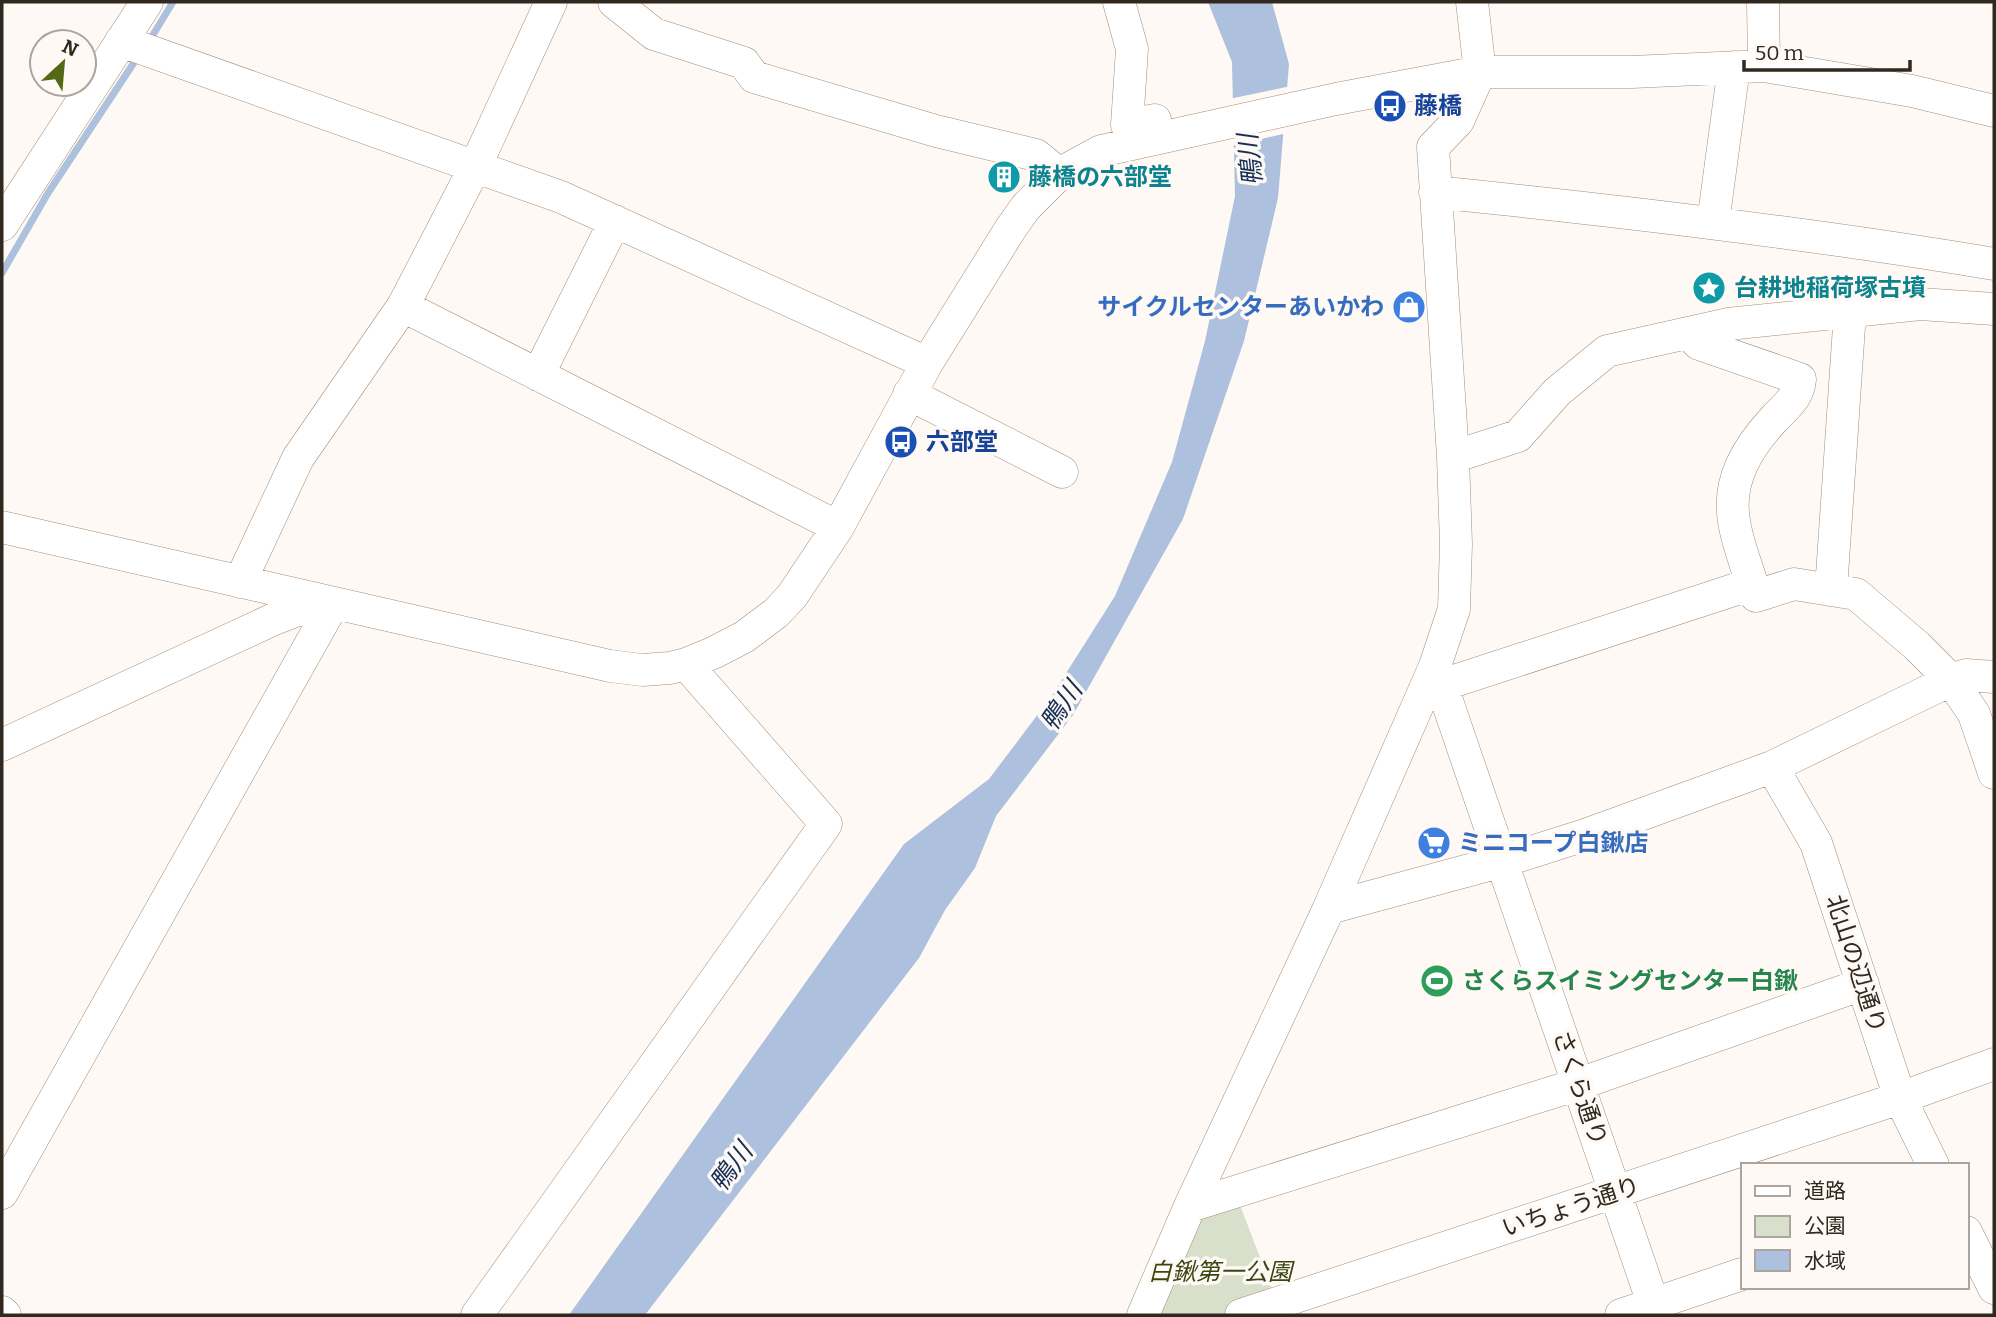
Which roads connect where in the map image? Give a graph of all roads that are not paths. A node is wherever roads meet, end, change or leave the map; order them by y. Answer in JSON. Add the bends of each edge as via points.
{"nodes":[{"id":1,"x":147,"y":2,"type":"edge"},
{"id":2,"x":551,"y":2,"type":"edge"},
{"id":3,"x":614,"y":2,"type":"edge"},
{"id":4,"x":1119,"y":2,"type":"edge"},
{"id":5,"x":1472,"y":2,"type":"edge"},
{"id":6,"x":1763,"y":2,"type":"edge"},
{"id":7,"x":121,"y":41,"type":"junction"},
{"id":8,"x":1749,"y":66,"type":"junction"},
{"id":9,"x":1480,"y":72,"type":"junction"},
{"id":10,"x":1994,"y":111,"type":"edge"},
{"id":11,"x":1162,"y":128,"type":"junction"},
{"id":12,"x":476,"y":165,"type":"junction"},
{"id":13,"x":1059,"y":173,"type":"junction"},
{"id":14,"x":1435,"y":192,"type":"junction"},
{"id":15,"x":615,"y":221,"type":"junction"},
{"id":16,"x":1713,"y":223,"type":"junction"},
{"id":17,"x":2,"y":225,"type":"edge"},
{"id":18,"x":1994,"y":264,"type":"edge"},
{"id":19,"x":402,"y":306,"type":"junction"},
{"id":20,"x":1994,"y":309,"type":"edge"},
{"id":21,"x":1850,"y":312,"type":"junction"},
{"id":22,"x":1688,"y":333,"type":"junction"},
{"id":23,"x":927,"y":363,"type":"junction"},
{"id":24,"x":538,"y":375,"type":"junction"},
{"id":25,"x":909,"y":394,"type":"junction"},
{"id":26,"x":1453,"y":457,"type":"junction"},
{"id":27,"x":1062,"y":472,"type":"dead end"},
{"id":28,"x":2,"y":527,"type":"edge"},
{"id":29,"x":838,"y":527,"type":"junction"},
{"id":30,"x":240,"y":582,"type":"junction"},
{"id":31,"x":1752,"y":584,"type":"junction"},
{"id":32,"x":1831,"y":590,"type":"junction"},
{"id":33,"x":327,"y":603,"type":"junction"},
{"id":34,"x":686,"y":664,"type":"junction"},
{"id":35,"x":1438,"y":676,"type":"junction"},
{"id":36,"x":1994,"y":677,"type":"edge"},
{"id":37,"x":1951,"y":680,"type":"junction"},
{"id":38,"x":2,"y":745,"type":"edge"},
{"id":39,"x":1772,"y":767,"type":"junction"},
{"id":40,"x":1994,"y":773,"type":"edge"},
{"id":41,"x":1503,"y":861,"type":"junction"},
{"id":42,"x":1329,"y":908,"type":"junction"},
{"id":43,"x":1863,"y":984,"type":"junction"},
{"id":44,"x":1994,"y":1063,"type":"edge"},
{"id":45,"x":1579,"y":1084,"type":"junction"},
{"id":46,"x":1900,"y":1098,"type":"junction"},
{"id":47,"x":1932,"y":1163,"type":"edge"},
{"id":48,"x":1616,"y":1192,"type":"junction"},
{"id":49,"x":2,"y":1193,"type":"edge"},
{"id":50,"x":1190,"y":1206,"type":"junction"},
{"id":51,"x":1968,"y":1236,"type":"edge"},
{"id":52,"x":1741,"y":1274,"type":"edge"},
{"id":53,"x":1994,"y":1288,"type":"edge"},
{"id":54,"x":1294,"y":1307,"type":"edge"},
{"id":55,"x":1655,"y":1310,"type":"edge"},
{"id":56,"x":477,"y":1315,"type":"edge"},
{"id":57,"x":1143,"y":1315,"type":"edge"},
{"id":58,"x":1241,"y":1315,"type":"edge"},
{"id":59,"x":1621,"y":1315,"type":"edge"}],
"edges":[{"from":1,"to":7,"type":"street"},
{"from":2,"to":12,"type":"street"},
{"from":3,"to":13,"type":"street","via":[[654,34],[744,63],[754,77],[1036,155]]},
{"from":4,"to":11,"type":"street","via":[[1132,49],[1127,125]]},
{"from":5,"to":9,"type":"street"},
{"from":6,"to":8,"type":"street"},
{"from":7,"to":12,"type":"street"},
{"from":7,"to":17,"type":"street"},
{"from":8,"to":9,"type":"street"},
{"from":8,"to":10,"type":"street","via":[[1912,91]]},
{"from":8,"to":16,"type":"street"},
{"from":9,"to":11,"type":"street"},
{"from":9,"to":14,"type":"street","via":[[1458,121],[1433,147]]},
{"from":11,"to":13,"type":"street"},
{"from":12,"to":15,"type":"street"},
{"from":12,"to":19,"type":"street"},
{"from":13,"to":23,"type":"street","via":[[1011,228]]},
{"from":14,"to":16,"type":"street"},
{"from":14,"to":26,"type":"street"},
{"from":15,"to":23,"type":"street"},
{"from":15,"to":24,"type":"street"},
{"from":16,"to":18,"type":"street"},
{"from":19,"to":24,"type":"street"},
{"from":19,"to":30,"type":"street","via":[[298,458]]},
{"from":20,"to":21,"type":"street","via":[[1920,304]]},
{"from":21,"to":22,"type":"street","via":[[1728,324]]},
{"from":21,"to":32,"type":"street"},
{"from":22,"to":26,"type":"street","via":[[1607,351],[1557,392],[1518,436]]},
{"from":22,"to":31,"type":"street","via":[[1699,344],[1800,379],[1799,392],[1755,440],[1741,463],[1733,499],[1734,521]]},
{"from":23,"to":25,"type":"street"},
{"from":24,"to":29,"type":"street"},
{"from":25,"to":27,"type":"street"},
{"from":25,"to":29,"type":"street"},
{"from":26,"to":35,"type":"street","via":[[1454,609]]},
{"from":28,"to":30,"type":"street"},
{"from":29,"to":34,"type":"street","via":[[807,577],[776,613],[744,637]]},
{"from":30,"to":33,"type":"street"},
{"from":31,"to":32,"type":"street","via":[[1756,596],[1794,584]]},
{"from":31,"to":35,"type":"street"},
{"from":32,"to":37,"type":"street","via":[[1856,594]]},
{"from":33,"to":34,"type":"street","via":[[610,666],[642,670]]},
{"from":33,"to":38,"type":"street","via":[[274,619]]},
{"from":33,"to":49,"type":"street"},
{"from":34,"to":56,"type":"street","via":[[826,824]]},
{"from":35,"to":41,"type":"street","name":"さくら通り"},
{"from":35,"to":42,"type":"street"},
{"from":36,"to":37,"type":"street","via":[[1966,675]]},
{"from":37,"to":39,"type":"street"},
{"from":37,"to":40,"type":"street","via":[[1974,713]]},
{"from":39,"to":41,"type":"street"},
{"from":39,"to":43,"type":"street","name":"北山の辺通り","via":[[1816,843]]},
{"from":41,"to":42,"type":"street"},
{"from":41,"to":45,"type":"street","name":"さくら通り"},
{"from":42,"to":50,"type":"street"},
{"from":43,"to":45,"type":"street"},
{"from":43,"to":46,"type":"street","name":"北山の辺通り"},
{"from":44,"to":46,"type":"street","name":"いちょう通り"},
{"from":45,"to":48,"type":"street","name":"さくら通り"},
{"from":45,"to":50,"type":"street"},
{"from":46,"to":47,"type":"street","name":"北山の辺通り"},
{"from":46,"to":48,"type":"street","name":"いちょう通り"},
{"from":48,"to":54,"type":"street","name":"いちょう通り"},
{"from":48,"to":55,"type":"street","name":"さくら通り"},
{"from":50,"to":57,"type":"street"},
{"from":51,"to":53,"type":"street"},
{"from":52,"to":55,"type":"street"},
{"from":54,"to":58,"type":"street","name":"いちょう通り"},
{"from":55,"to":59,"type":"street"}]}
